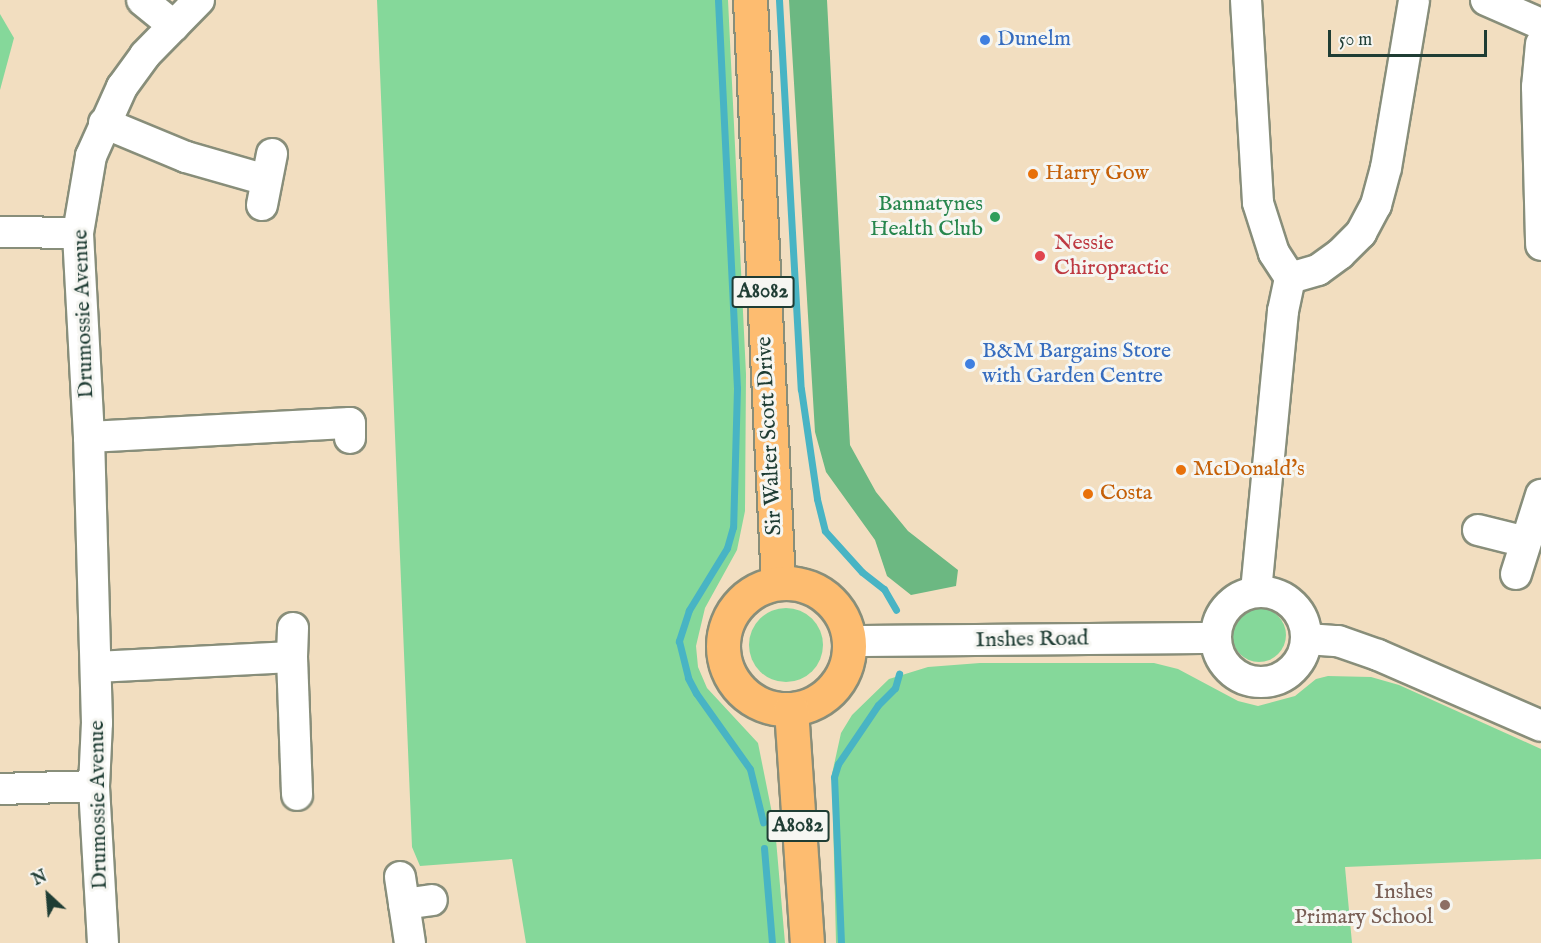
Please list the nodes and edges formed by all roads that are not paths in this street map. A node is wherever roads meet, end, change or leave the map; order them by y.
1 (142, 0) edge
2 (199, 0) edge
3 (750, 0) edge
4 (1246, 0) edge
5 (1414, 0) edge
6 (1486, 0) edge
7 (1541, 24) edge
8 (174, 26) junction
9 (1541, 44) edge
10 (104, 123) junction
11 (267, 180) dead end
12 (0, 232) edge
13 (78, 233) junction
14 (1541, 245) edge
15 (1290, 278) junction
16 (88, 437) junction
17 (350, 438) dead end
18 (1541, 495) edge
19 (1478, 530) dead end
20 (1526, 542) junction
21 (1516, 574) dead end
22 (777, 583) junction
23 (1256, 592) junction
24 (1215, 638) junction
25 (1306, 639) junction
26 (849, 640) junction
27 (96, 667) junction
28 (791, 709) junction
29 (1541, 726) edge
30 (288, 778) dead end
31 (94, 786) junction
32 (0, 789) edge
33 (412, 893) dead end
34 (103, 943) edge
35 (410, 943) edge
36 (807, 943) edge

1 - 8 street
2 - 8 street, Drumossie Avenue
3 - 22 main road, Sir Walter Scott Drive / A8082
4 - 15 street
5 - 15 street
6 - 7 street
8 - 10 street, Drumossie Avenue
9 - 14 street
10 - 11 street
10 - 13 street, Drumossie Avenue
12 - 13 street
13 - 16 street, Drumossie Avenue
15 - 23 street
16 - 17 street
16 - 27 street, Drumossie Avenue
18 - 20 street
19 - 20 street
20 - 21 street
22 - 26 main road
22 - 28 main road
23 - 24 street
23 - 25 street
24 - 25 street
24 - 26 street, Inshes Road
25 - 29 street
26 - 28 main road
27 - 30 street
27 - 31 street, Drumossie Avenue
28 - 36 main road, A8082
31 - 32 street
31 - 34 street, Drumossie Avenue
33 - 35 street

